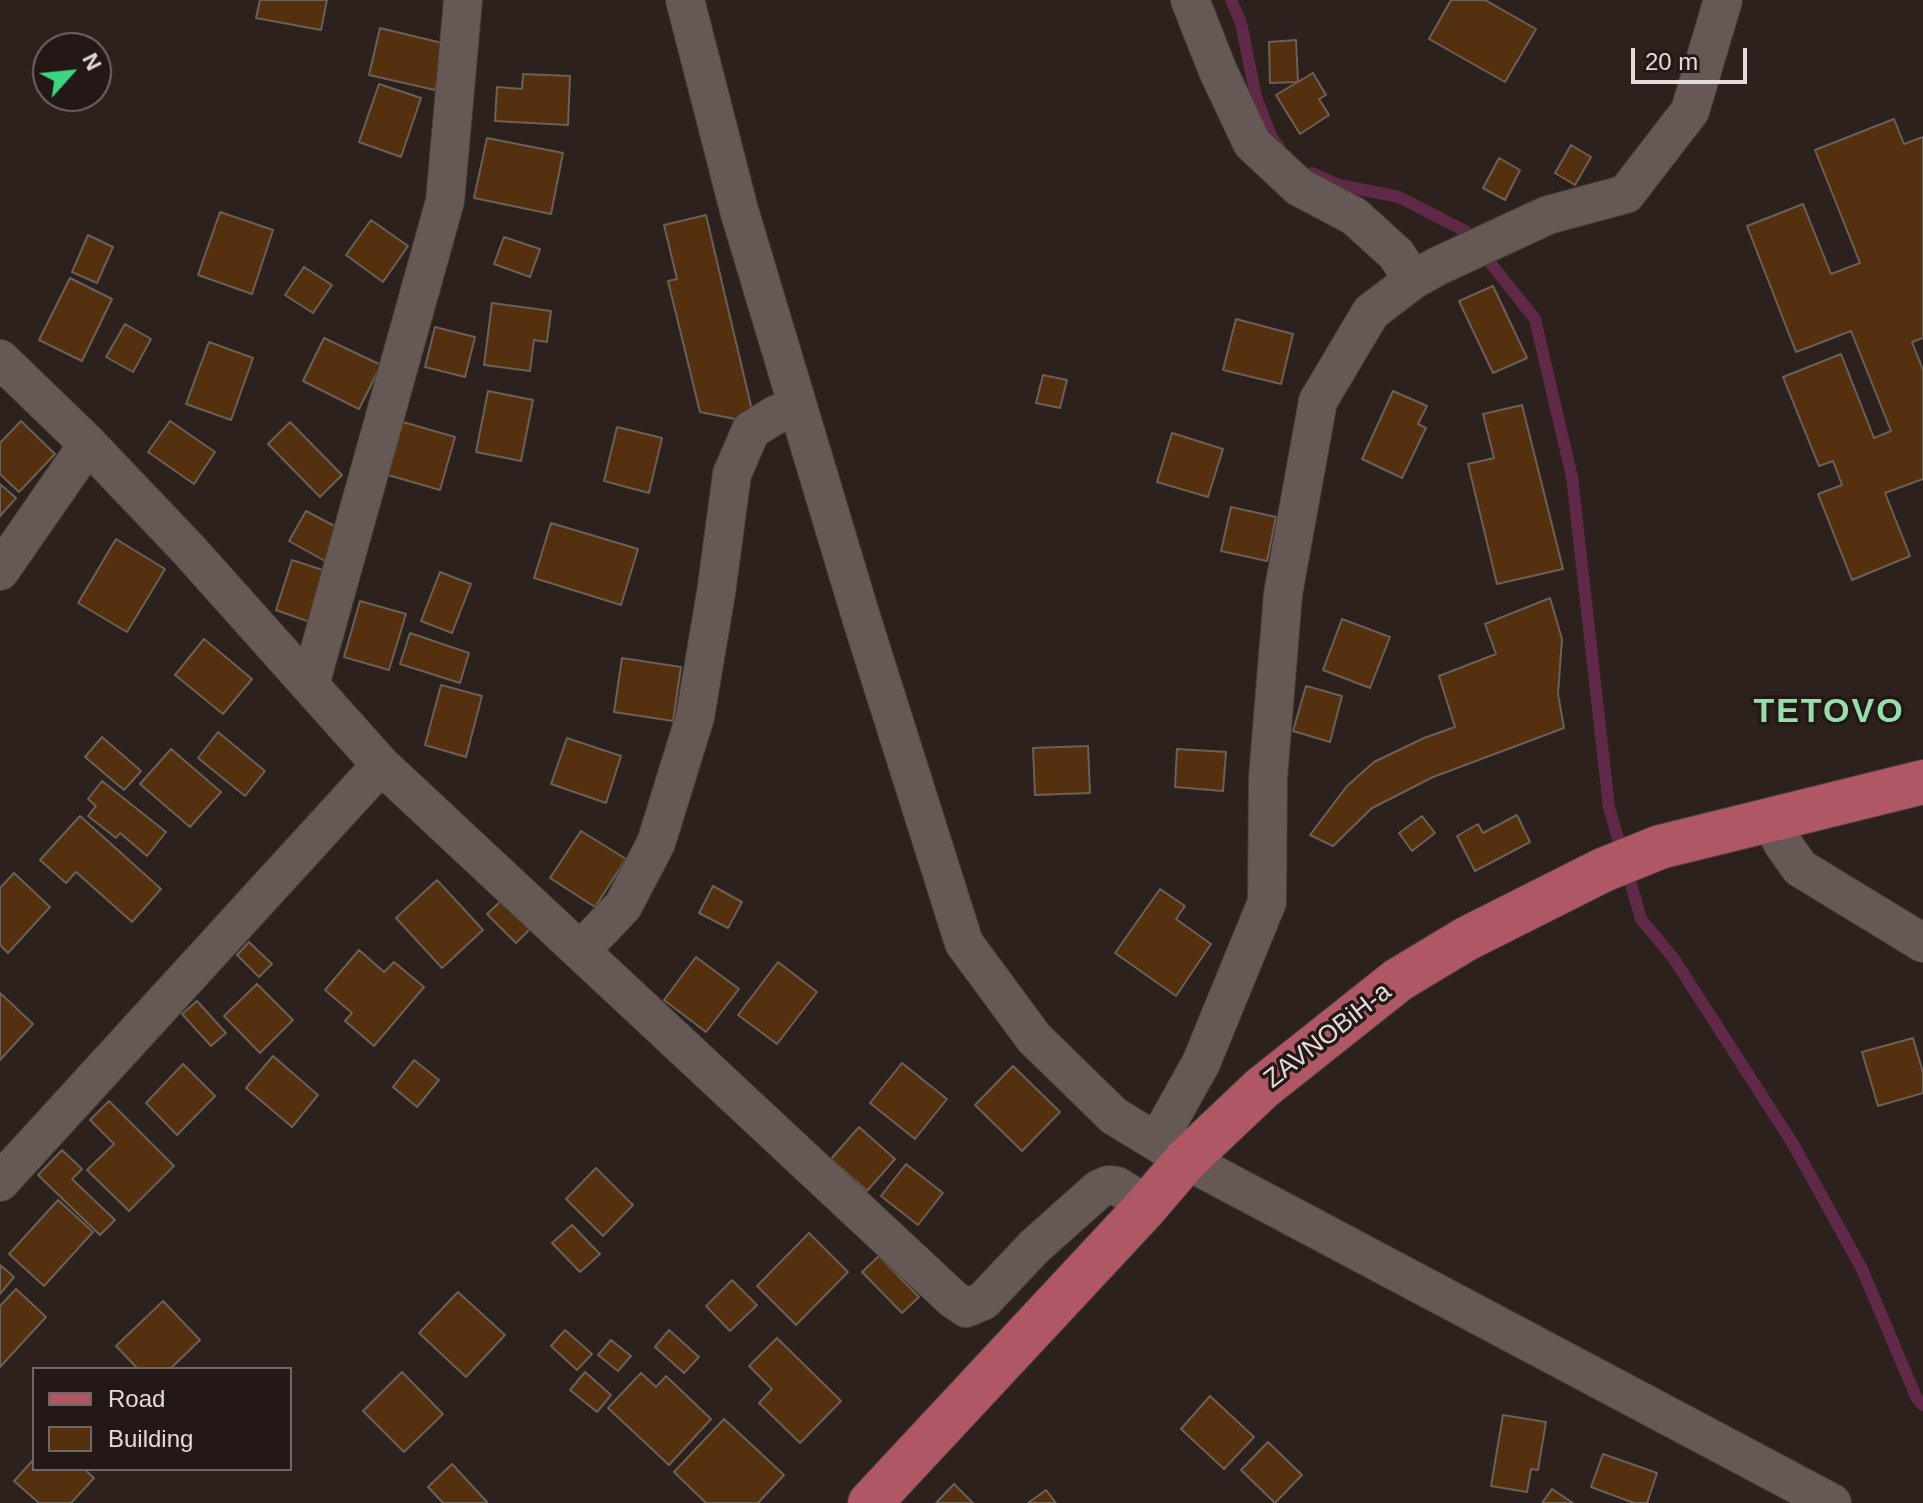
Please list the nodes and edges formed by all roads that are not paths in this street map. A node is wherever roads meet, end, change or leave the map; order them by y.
1 (463, 0) edge
2 (685, 0) edge
3 (1190, 0) edge
4 (1723, 0) edge
5 (1413, 280) junction
6 (0, 359) edge
7 (799, 410) junction
8 (88, 444) junction
9 (0, 571) edge
10 (310, 685) junction
11 (381, 765) junction
12 (1923, 782) edge
13 (1771, 821) junction
14 (1923, 943) edge
15 (580, 951) junction
16 (1172, 1151) junction
17 (0, 1182) edge
18 (1144, 1209) junction
19 (870, 1503) edge
20 (1832, 1503) edge

1 - 10 street
2 - 7 street
3 - 5 street
4 - 5 street
5 - 16 street
6 - 8 street
7 - 15 street
7 - 16 street
8 - 9 street
8 - 10 street
10 - 11 street
11 - 15 street
11 - 17 street
12 - 13 main road, ZAVNOBiH-a
13 - 14 street
13 - 16 main road, ZAVNOBiH-a
15 - 18 street
16 - 18 main road, ZAVNOBiH-a
16 - 20 street
18 - 19 main road, ZAVNOBiH-a

